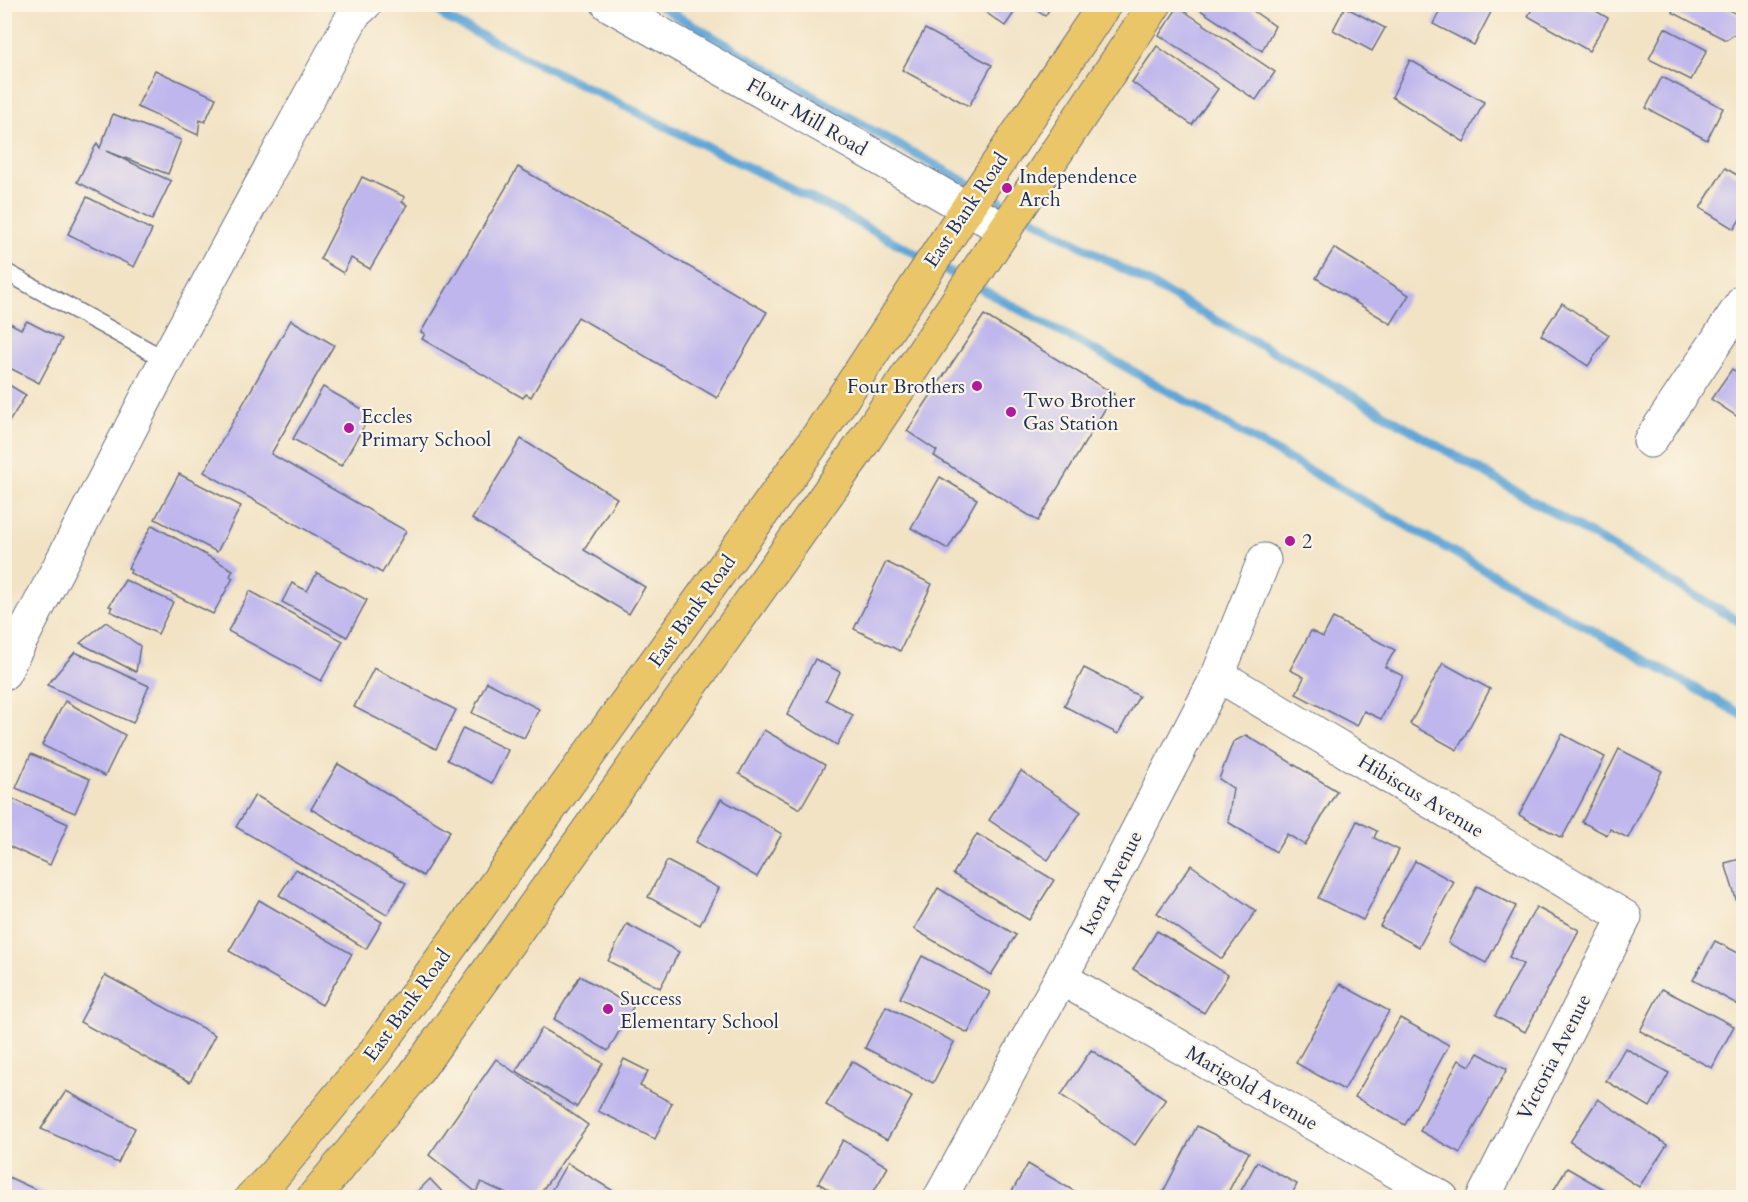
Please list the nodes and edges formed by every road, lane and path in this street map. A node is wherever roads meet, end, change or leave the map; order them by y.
1 (608, 4) edge
2 (1105, 4) edge
3 (1155, 4) edge
4 (351, 8) edge
5 (965, 211) junction
6 (1003, 232) junction
7 (4, 271) edge
8 (1743, 300) edge
9 (166, 360) junction
10 (1650, 441) dead end
11 (1264, 560) dead end
12 (4, 673) edge
13 (1218, 675) junction
14 (1625, 917) joint
15 (1061, 978) junction
16 (251, 1197) edge
17 (313, 1197) edge
18 (940, 1197) edge
19 (1442, 1197) edge
20 (1483, 1197) edge

1 - 5 street, Flour Mill Road
2 - 5 main road, East Bank Road
3 - 6 main road
4 - 9 street
5 - 6 street, Flour Mill Road
5 - 16 main road, East Bank Road
6 - 17 main road
7 - 9 lane
8 - 10 street
9 - 12 street
11 - 13 street, Ixora Avenue
13 - 14 street, Hibiscus Avenue
13 - 15 street, Ixora Avenue
14 - 20 street, Victoria Avenue
15 - 18 street, Ixora Avenue
15 - 19 street, Marigold Avenue

